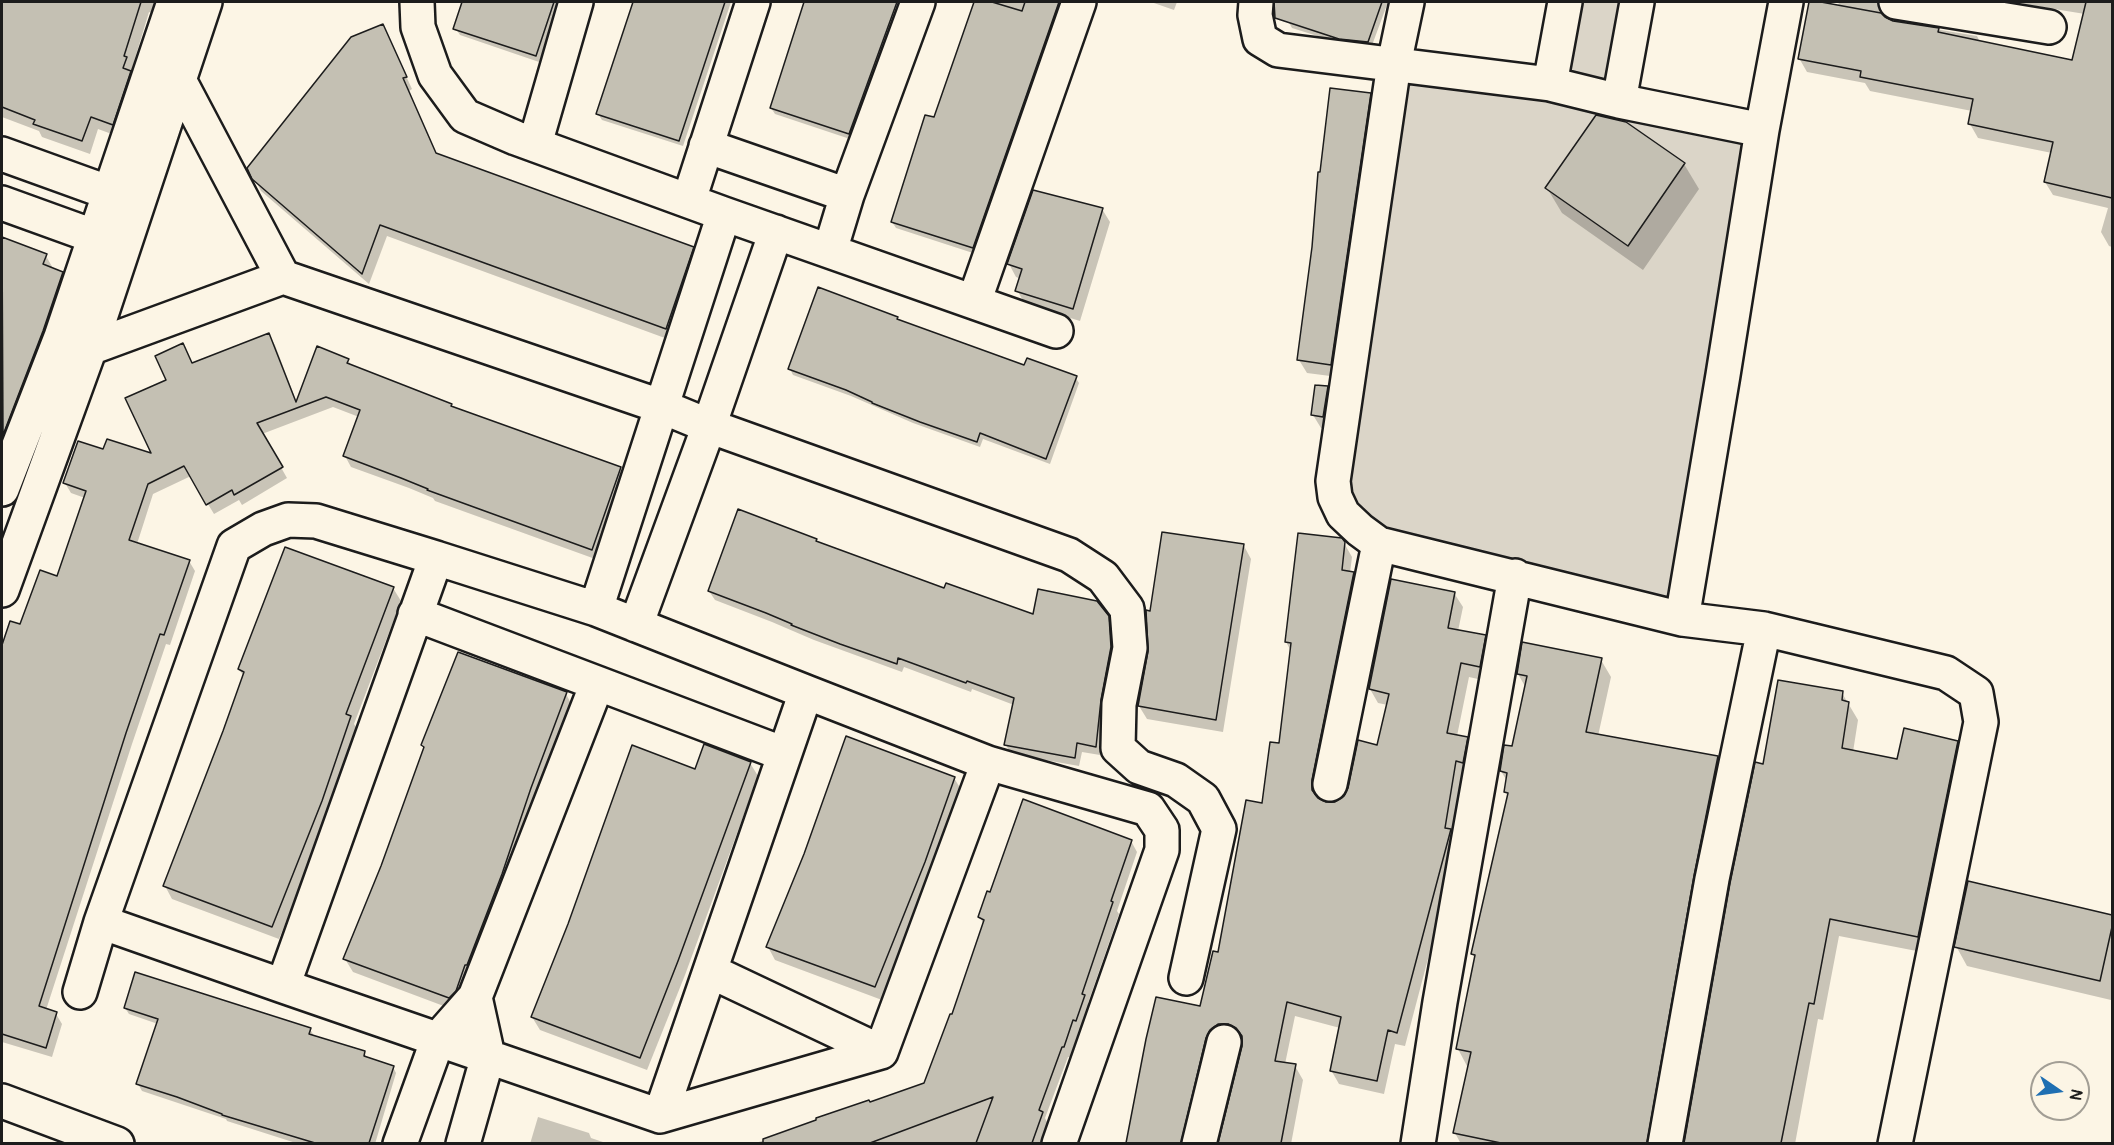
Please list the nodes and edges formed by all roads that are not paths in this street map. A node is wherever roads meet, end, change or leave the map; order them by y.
1 (174, 2) edge
2 (205, 2) edge
3 (417, 2) edge
4 (576, 2) edge
5 (753, 2) edge
6 (918, 2) edge
7 (1079, 2) edge
8 (1256, 2) edge
9 (1407, 2) edge
10 (1565, 2) edge
11 (1637, 2) edge
12 (1786, 2) edge
13 (1896, 2) edge
14 (2049, 27) dead end
15 (1394, 64) junction
16 (165, 72) junction
17 (1550, 84) junction
18 (1619, 101) junction
19 (1762, 130) junction
20 (535, 144) junction
21 (706, 146) junction
22 (2, 154) edge
23 (110, 193) junction
24 (847, 195) junction
25 (688, 200) junction
26 (2, 203) edge
27 (724, 214) junction
28 (776, 232) junction
29 (96, 237) junction
30 (830, 251) junction
31 (283, 277) junction
32 (974, 302) junction
33 (1056, 332) dead end
34 (76, 342) junction
35 (663, 407) junction
36 (709, 426) junction
37 (2, 489) edge
38 (1379, 544) junction
39 (436, 558) junction
40 (1515, 576) junction
41 (2, 590) edge
42 (596, 609) junction
43 (415, 614) junction
44 (1682, 619) junction
45 (636, 625) junction
46 (1764, 629) junction
47 (597, 684) junction
48 (806, 693) junction
49 (784, 754) junction
50 (988, 763) junction
51 (1330, 784) dead end
52 (101, 922) junction
53 (710, 971) junction
54 (1186, 978) dead end
55 (283, 986) junction
56 (80, 992) dead end
57 (475, 997) junction
58 (438, 1039) junction
59 (1224, 1042) dead end
60 (881, 1052) junction
61 (488, 1056) junction
62 (2, 1101) edge
63 (660, 1116) junction
64 (117, 1143) edge
65 (400, 1143) edge
66 (464, 1143) edge
67 (1059, 1143) edge
68 (1198, 1143) edge
69 (1418, 1143) edge
70 (1665, 1143) edge
71 (1895, 1143) edge

1 - 16 street
2 - 16 street
3 - 20 street
4 - 20 street
5 - 21 street
6 - 24 street
7 - 32 street
8 - 15 street
9 - 15 street
10 - 17 street
11 - 18 street
12 - 19 street
13 - 14 street
15 - 17 street
15 - 38 street
16 - 23 street
16 - 31 street
16 - 34 street
17 - 18 street
18 - 19 street
19 - 44 street
20 - 25 street
21 - 24 street
21 - 25 street
22 - 23 street
23 - 29 street
24 - 30 street
25 - 27 street
26 - 29 street
27 - 28 street
27 - 35 street
28 - 30 street
28 - 36 street
29 - 34 street
30 - 32 street
31 - 34 street
31 - 35 street
32 - 33 street
34 - 37 street
34 - 41 street
35 - 36 street
35 - 42 street
36 - 45 street
36 - 54 street
38 - 40 street
38 - 51 street
39 - 42 street
39 - 43 street
39 - 52 street
40 - 44 street
40 - 69 street
42 - 45 street
43 - 47 street
43 - 55 street
44 - 46 street
45 - 48 street
46 - 70 street
46 - 71 street
47 - 49 street
47 - 57 street
48 - 49 street
48 - 50 street
49 - 53 street
50 - 60 street
50 - 67 street
52 - 55 street
52 - 56 street
53 - 60 street
53 - 63 street
55 - 58 street
57 - 58 street
57 - 61 street
58 - 61 street
58 - 65 street
59 - 68 street
60 - 63 street
61 - 63 street
61 - 66 street
62 - 64 street

